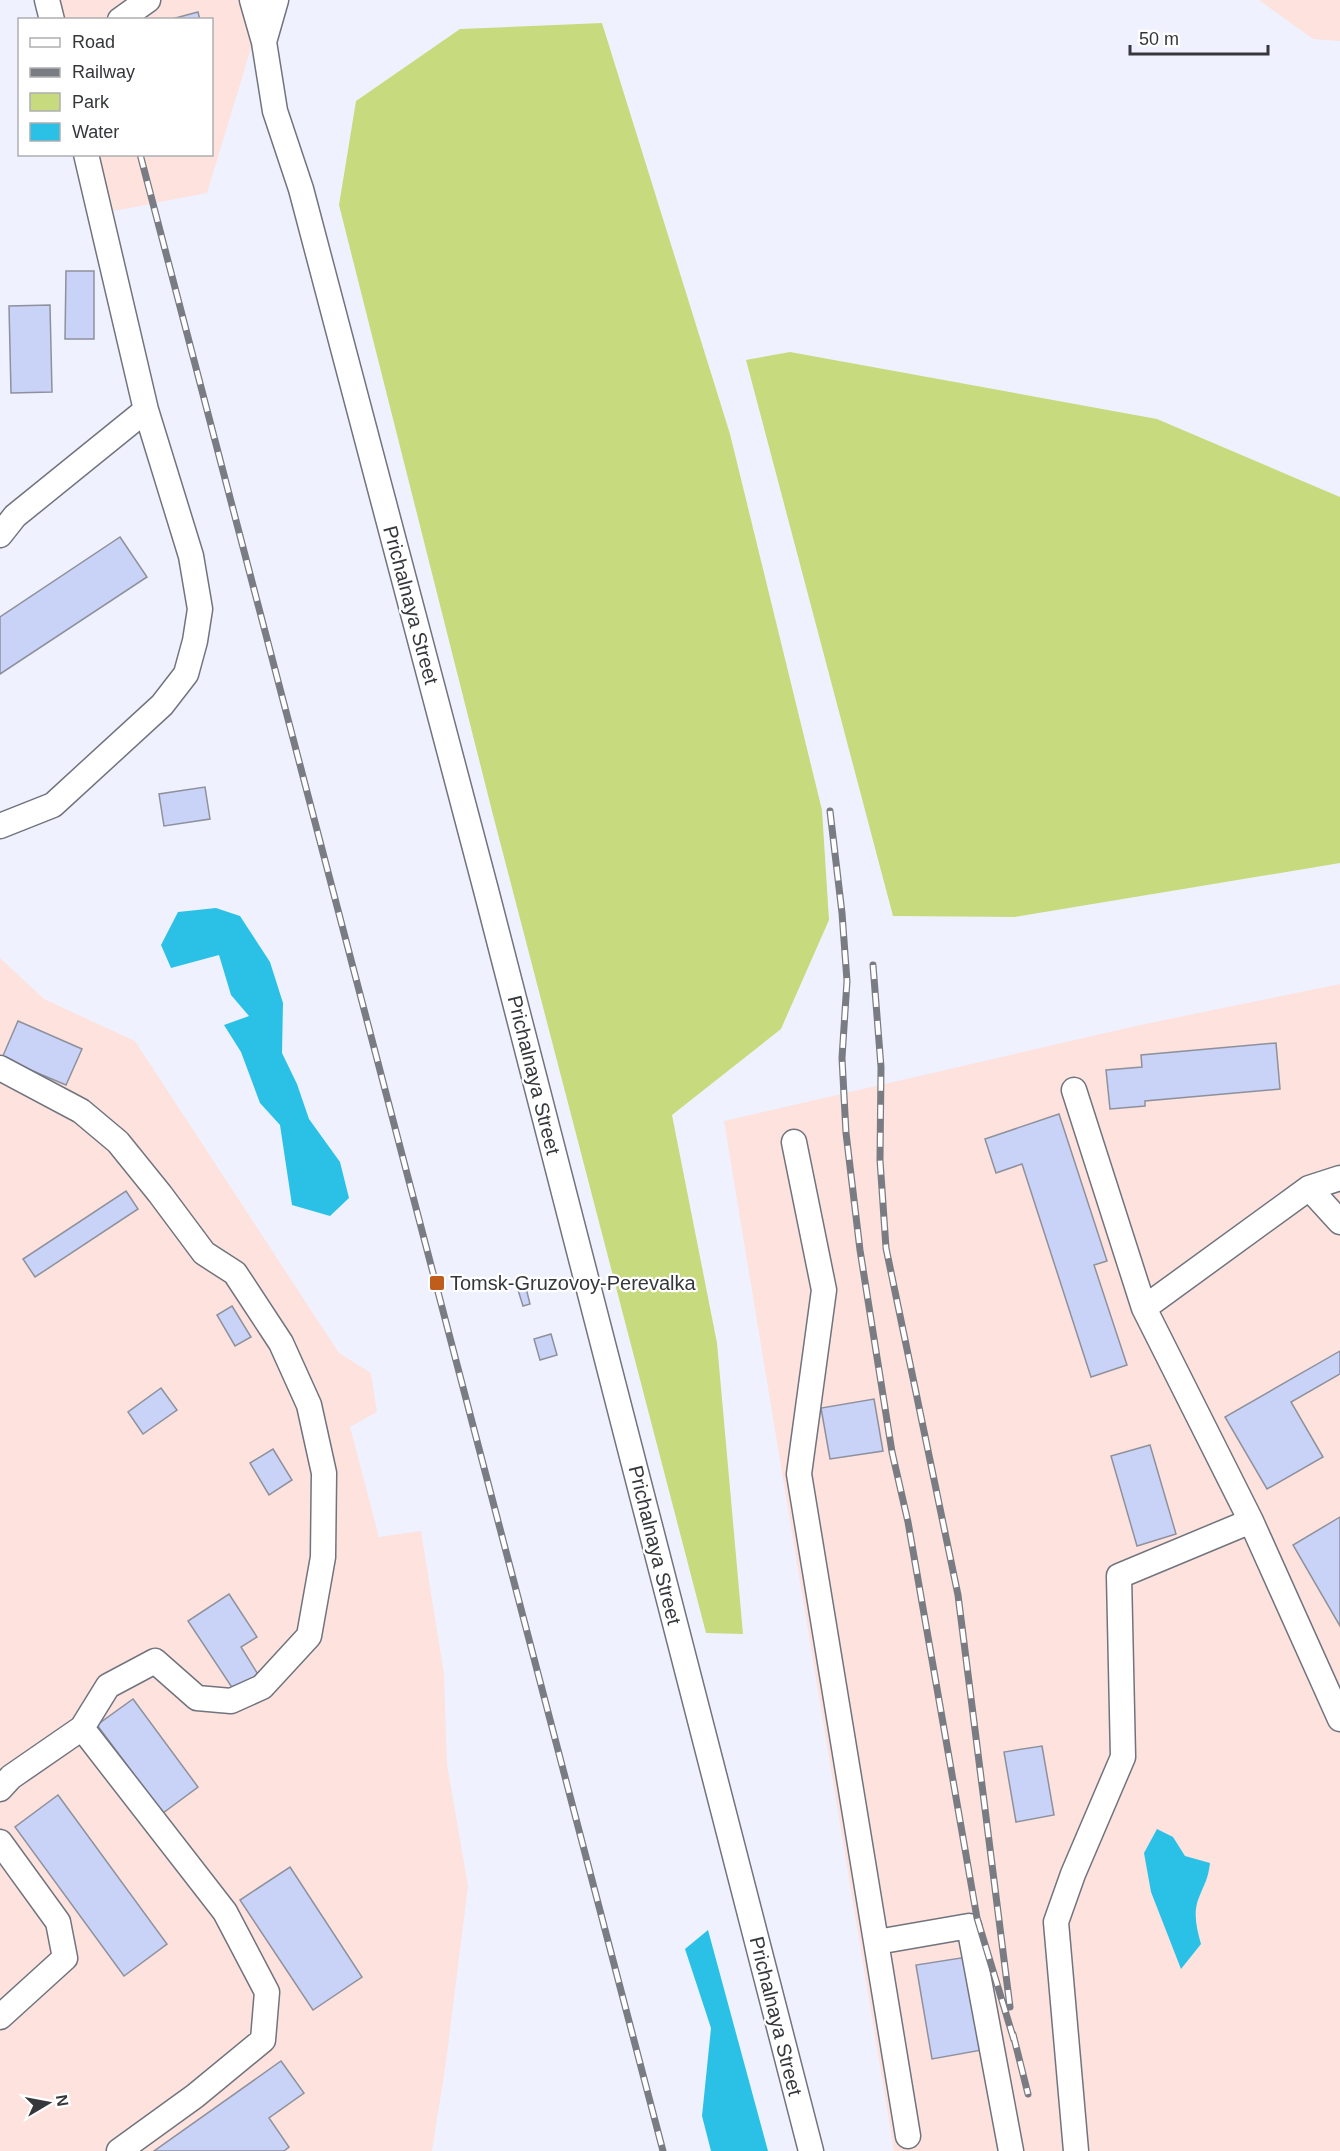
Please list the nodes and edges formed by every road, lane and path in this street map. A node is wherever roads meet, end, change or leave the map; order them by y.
1 (47, 0) edge
2 (148, 0) edge
3 (252, 0) edge
4 (276, 0) edge
5 (52, 18) edge
6 (123, 18) edge
7 (264, 42) junction
8 (86, 156) edge
9 (146, 410) junction
10 (0, 535) edge
11 (0, 826) edge
12 (0, 1068) edge
13 (1074, 1090) dead end
14 (794, 1142) dead end
15 (1340, 1178) edge
16 (1309, 1188) junction
17 (1340, 1222) edge
18 (1144, 1308) junction
19 (1251, 1521) junction
20 (1340, 1719) edge
21 (82, 1728) junction
22 (0, 1789) edge
23 (0, 1842) edge
24 (877, 1942) junction
25 (0, 2017) edge
26 (908, 2136) dead end
27 (119, 2151) edge
28 (811, 2151) edge
29 (1011, 2151) edge
30 (1076, 2151) edge

1 - 5 street
2 - 6 street
3 - 7 street
4 - 7 street, Prichalnaya Street
7 - 28 street, Prichalnaya Street
8 - 9 street
9 - 10 street
9 - 11 street
12 - 21 street
13 - 18 street
14 - 24 street
15 - 16 street
16 - 17 street
16 - 18 street
18 - 19 street
19 - 20 street
19 - 30 street
21 - 22 street
21 - 27 street
23 - 25 street
24 - 26 street
24 - 29 street

